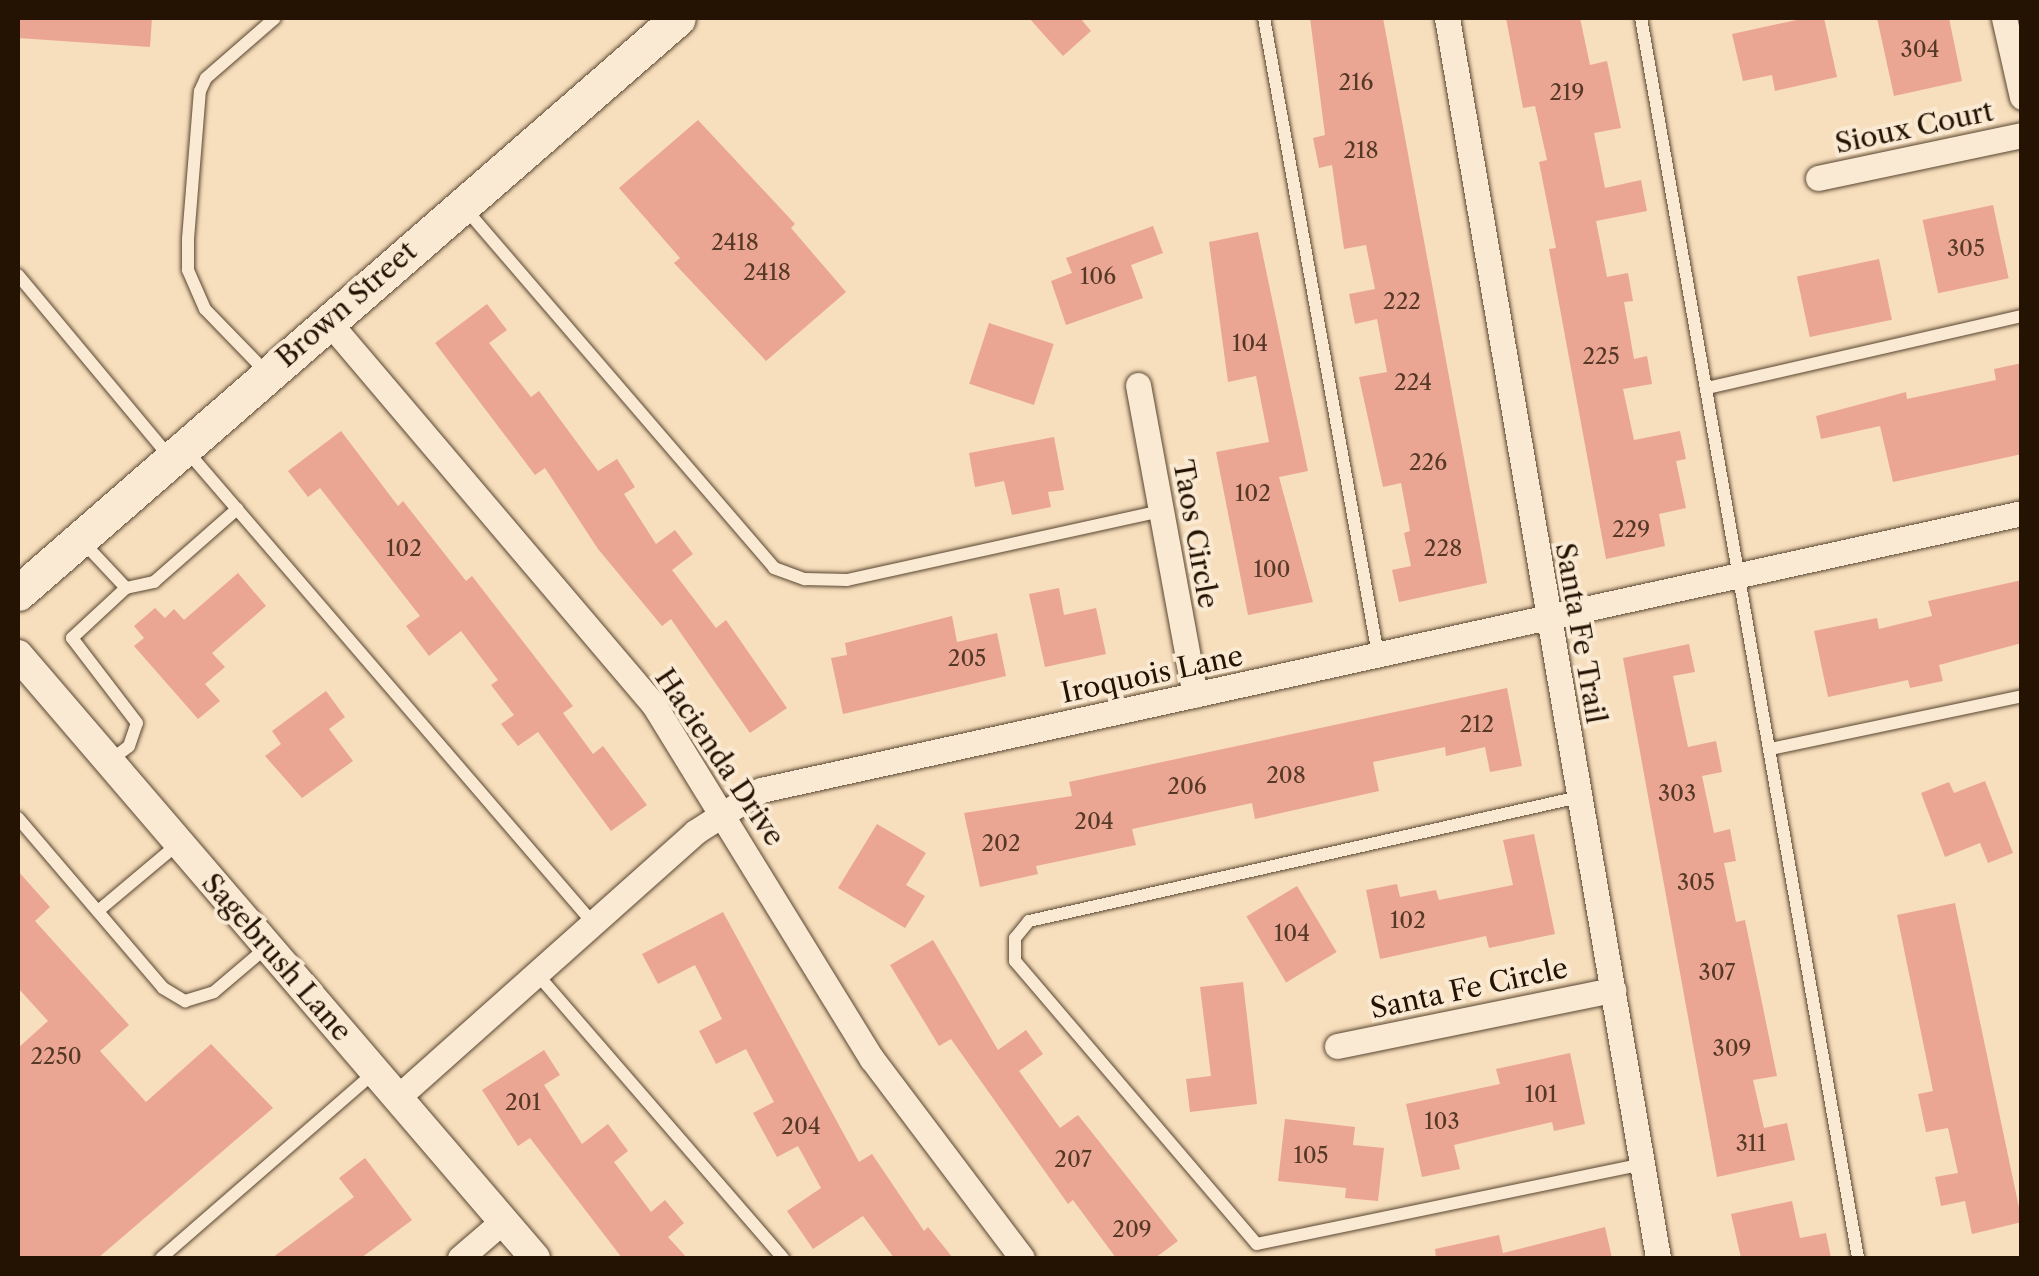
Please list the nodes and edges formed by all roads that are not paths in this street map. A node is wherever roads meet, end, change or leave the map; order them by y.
1 (274, 18) edge
2 (678, 18) edge
3 (1264, 18) edge
4 (1447, 18) edge
5 (1644, 18) edge
6 (2004, 18) edge
7 (2022, 97) edge
8 (2022, 135) edge
9 (1818, 178) dead end
10 (462, 204) junction
11 (18, 275) edge
12 (2022, 316) edge
13 (327, 320) junction
14 (267, 373) junction
15 (1138, 384) dead end
16 (1707, 388) junction
17 (177, 452) junction
18 (237, 509) junction
19 (1161, 511) junction
20 (2022, 513) edge
21 (79, 538) junction
22 (1742, 578) junction
23 (126, 588) junction
24 (18, 594) edge
25 (1550, 621) junction
26 (18, 656) edge
27 (1379, 658) junction
28 (1195, 695) junction
29 (2022, 696) edge
30 (1771, 749) junction
31 (108, 762) junction
32 (1578, 797) junction
33 (722, 813) junction
34 (18, 818) edge
35 (179, 843) junction
36 (98, 911) junction
37 (593, 924) junction
38 (268, 946) junction
39 (537, 974) junction
40 (1613, 990) junction
41 (1337, 1046) dead end
42 (376, 1072) junction
43 (398, 1097) junction
44 (1642, 1164) junction
45 (504, 1220) junction
46 (161, 1258) edge
47 (460, 1258) edge
48 (535, 1258) edge
49 (784, 1258) edge
50 (1022, 1258) edge
51 (1658, 1258) edge
52 (1858, 1258) edge

1 - 14 lane
2 - 10 main road, Brown Street
3 - 27 lane
4 - 25 street, Santa Fe Trail
5 - 16 lane
6 - 7 street
8 - 9 street, Sioux Court
10 - 13 main road, Brown Street
10 - 19 lane
11 - 17 lane
12 - 16 lane
13 - 14 main road, Brown Street
13 - 33 street, Hacienda Drive
14 - 17 main road, Brown Street
15 - 19 street, Taos Circle
16 - 22 lane
17 - 18 lane
17 - 21 main road, Brown Street
18 - 23 lane
18 - 37 lane
19 - 28 street, Taos Circle
20 - 22 street, Iroquois Lane
21 - 23 lane
21 - 24 main road, Brown Street
22 - 25 street, Iroquois Lane
22 - 30 lane
23 - 31 lane
25 - 27 street, Iroquois Lane
25 - 32 street, Santa Fe Trail
26 - 31 street, Sagebrush Lane
27 - 28 street, Iroquois Lane
28 - 33 street, Iroquois Lane
29 - 30 lane
30 - 52 lane
31 - 35 street, Sagebrush Lane
32 - 40 street, Santa Fe Trail
32 - 44 lane
33 - 37 street, Iroquois Lane
33 - 50 street, Hacienda Drive
34 - 36 lane
35 - 36 lane
35 - 38 street, Sagebrush Lane
36 - 38 lane
37 - 39 street, Iroquois Lane
38 - 42 street, Sagebrush Lane
39 - 43 street, Iroquois Lane
39 - 49 lane
40 - 41 street, Santa Fe Circle
40 - 44 street, Santa Fe Trail
42 - 43 street, Sagebrush Lane
42 - 46 lane
43 - 45 street, Sagebrush Lane
44 - 51 street, Santa Fe Trail
45 - 47 street
45 - 48 street, Sagebrush Lane

